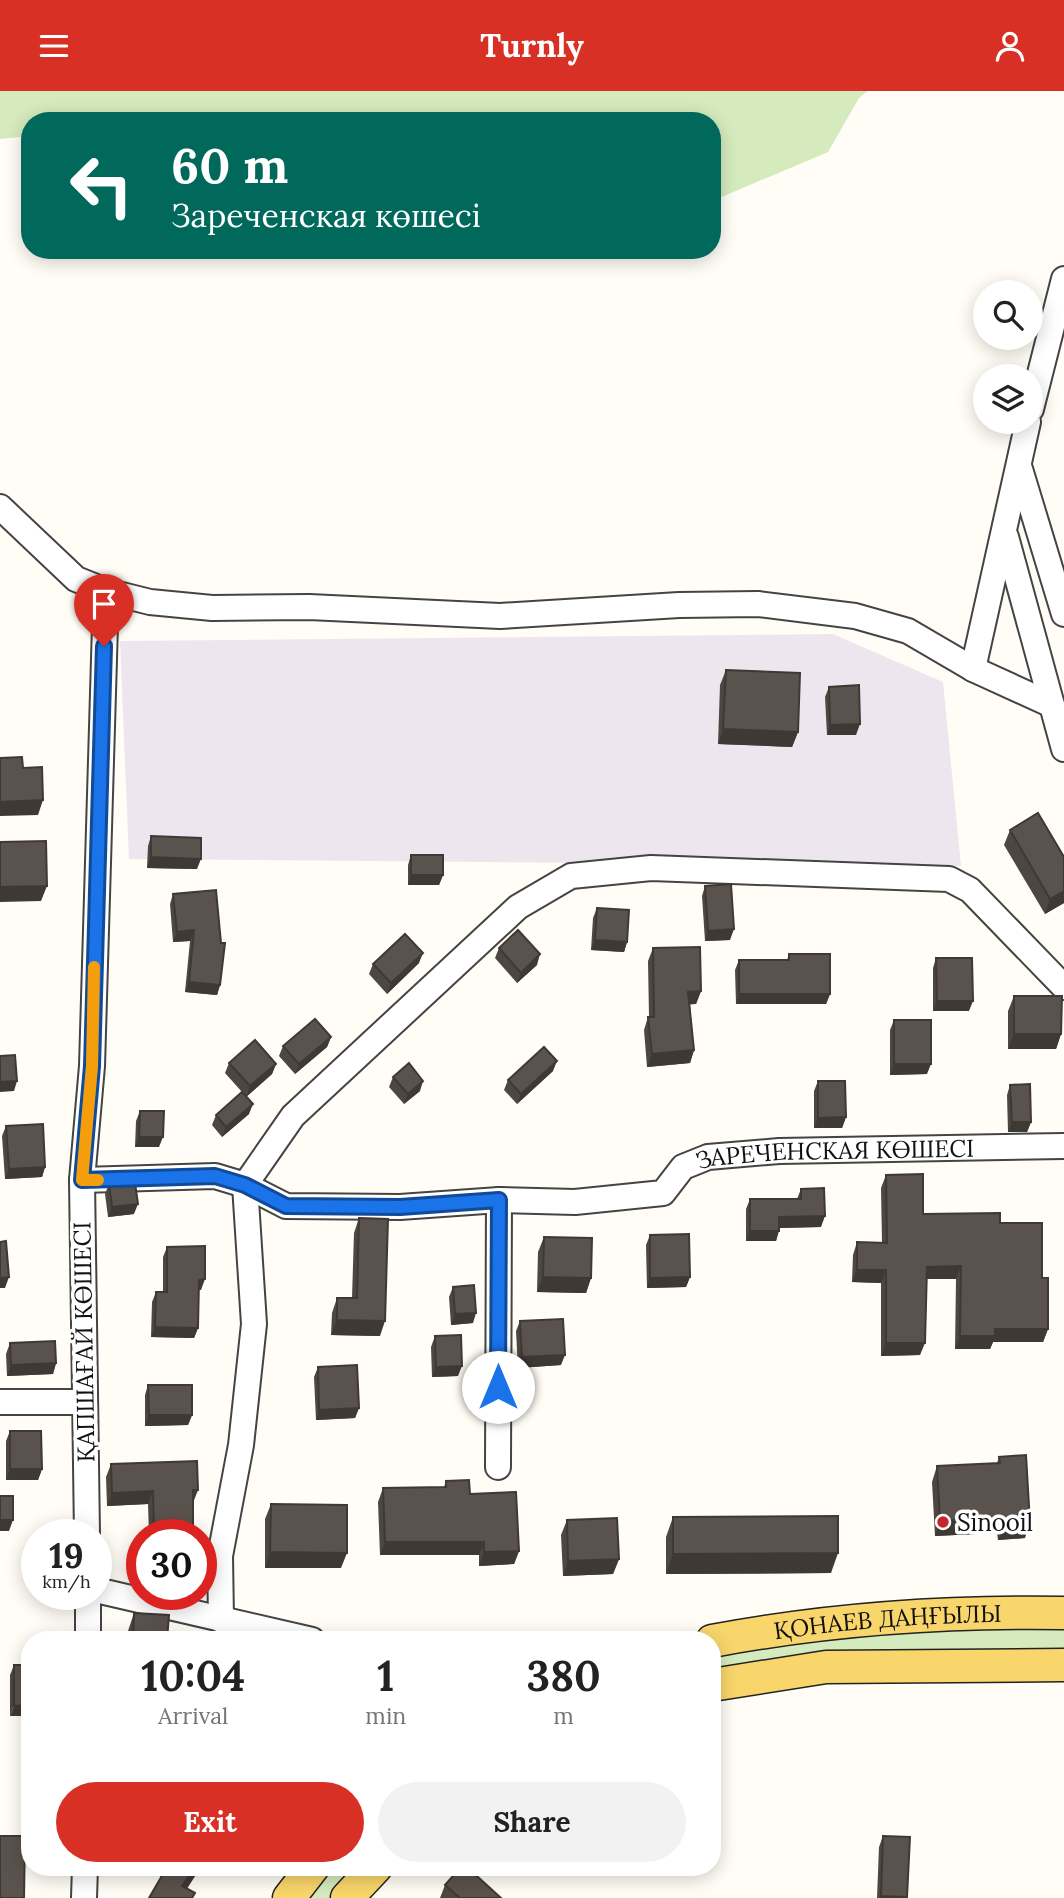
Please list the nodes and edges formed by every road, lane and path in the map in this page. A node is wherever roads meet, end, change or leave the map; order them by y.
1 (1064, 279) edge
2 (1042, 364) edge
3 (1026, 434) edge
4 (1019, 468) junction
5 (0, 507) edge
6 (1004, 533) junction
7 (106, 591) junction
8 (1064, 614) edge
9 (973, 669) junction
10 (1052, 705) junction
11 (1064, 749) edge
12 (1064, 987) edge
13 (1064, 1146) edge
14 (82, 1180) junction
15 (245, 1185) junction
16 (499, 1200) junction
17 (0, 1402) edge
18 (85, 1402) junction
19 (498, 1467) dead end
20 (87, 1519) edge
21 (112, 1594) edge
22 (88, 1610) edge
23 (1064, 1613) edge
24 (221, 1621) junction
25 (88, 1631) edge
26 (269, 1631) edge
27 (721, 1640) edge
28 (1064, 1665) edge
29 (721, 1684) edge
30 (85, 1876) edge
31 (306, 1876) edge
32 (368, 1876) edge
33 (84, 1898) edge
34 (289, 1898) edge
35 (347, 1898) edge

1 - 2 street
3 - 4 street
4 - 6 street
4 - 8 street
5 - 7 street
6 - 9 street
6 - 10 street
7 - 9 street
7 - 14 street, ҚАПШАҒАЙ КӨШЕСІ
9 - 10 street
10 - 11 street
12 - 15 street
13 - 16 street, ЗАРЕЧЕНСКАЯ КӨШЕСІ
14 - 15 street, ЗАРЕЧЕНСКАЯ КӨШЕСІ
14 - 18 street, ҚАПШАҒАЙ КӨШЕСІ
15 - 16 street, ЗАРЕЧЕНСКАЯ КӨШЕСІ
15 - 24 street
16 - 19 street
17 - 18 street
18 - 20 street, ҚАПШАҒАЙ КӨШЕСІ
21 - 24 street
22 - 25 street
23 - 27 main road, ҚОНАЕВ ДАҢҒЫЛЫ
24 - 26 street
28 - 29 main road, ҚОНАЕВ ДАҢҒЫЛЫ
30 - 33 street
31 - 34 main road
32 - 35 main road

